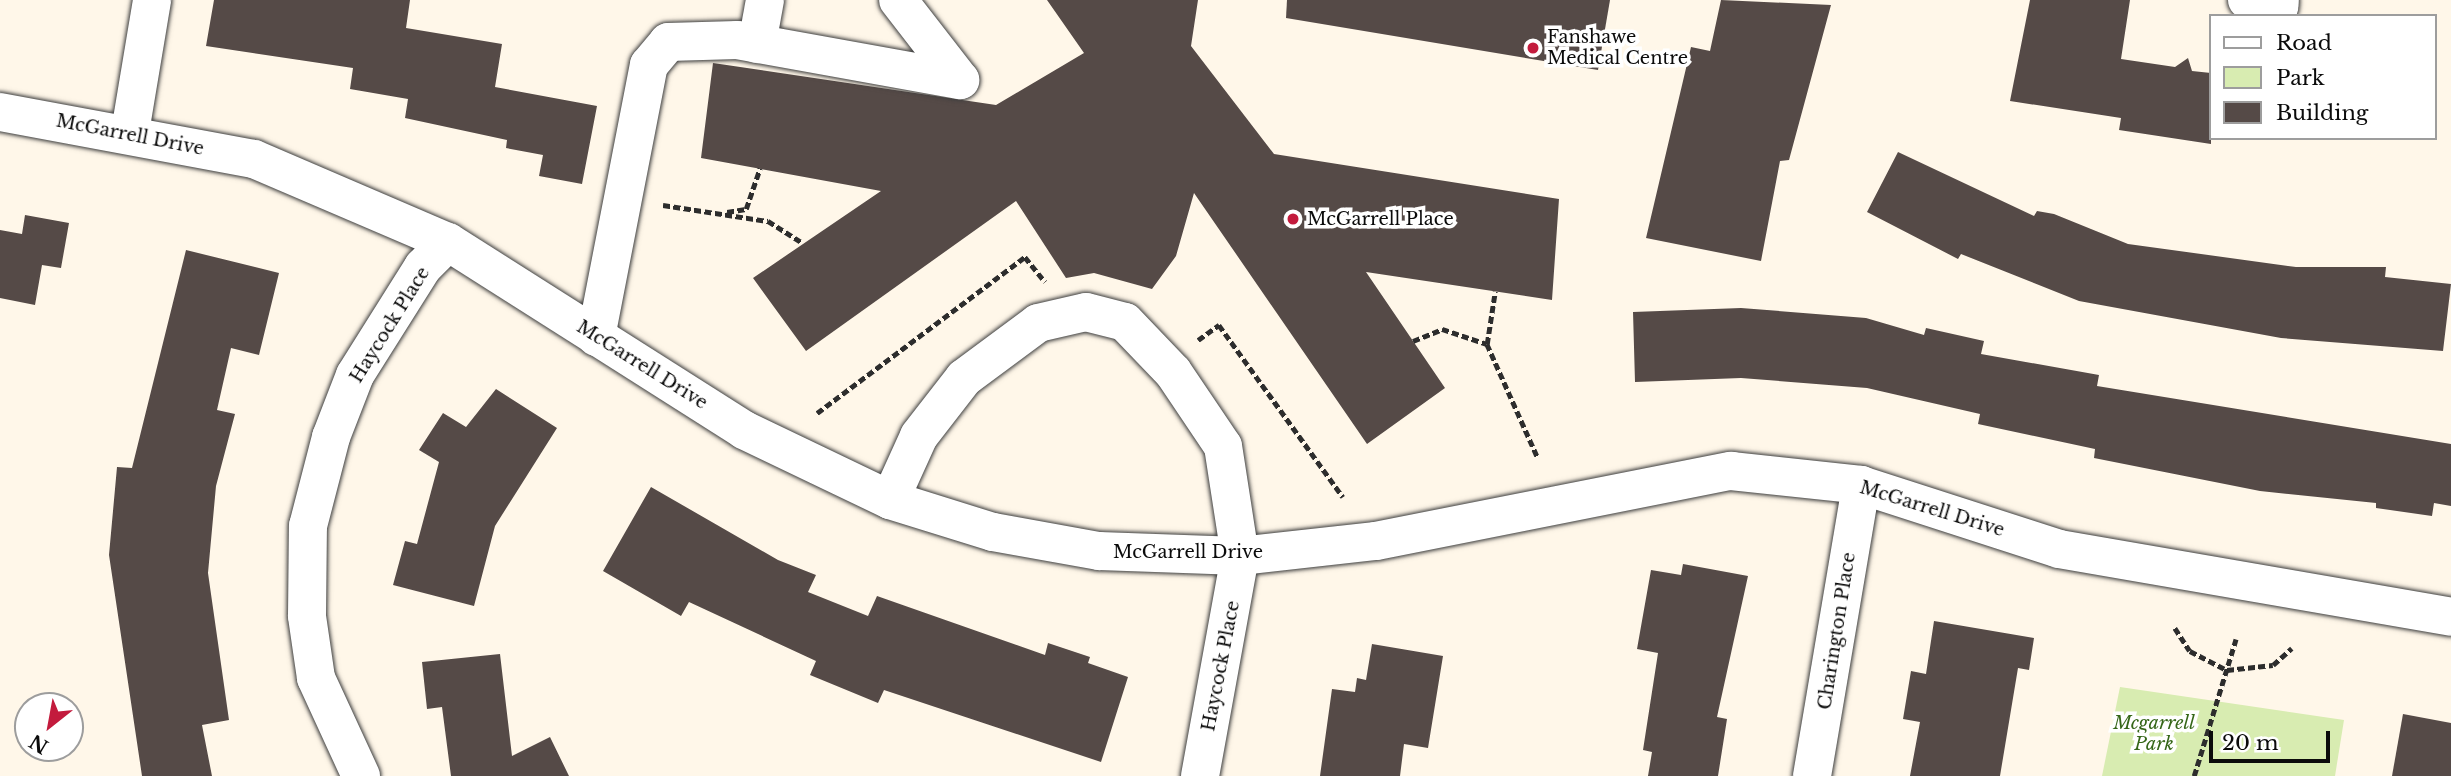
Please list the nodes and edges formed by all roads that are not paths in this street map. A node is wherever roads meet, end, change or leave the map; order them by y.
1 (152, 0) edge
2 (765, 0) edge
3 (898, 0) edge
4 (2247, 0) edge
5 (2280, 0) edge
6 (757, 44) junction
7 (0, 112) edge
8 (130, 132) junction
9 (448, 243) junction
10 (596, 337) junction
11 (1861, 485) junction
12 (890, 500) junction
13 (1240, 556) junction
14 (2451, 617) edge
15 (361, 776) edge
16 (1200, 776) edge
17 (1812, 776) edge

1 - 8 street
2 - 6 street
3 - 6 street
4 - 5 street
6 - 10 street
7 - 8 street, McGarrell Drive
8 - 9 street, McGarrell Drive
9 - 10 street, McGarrell Drive
9 - 15 street, Haycock Place
10 - 12 street, McGarrell Drive
11 - 13 street, McGarrell Drive
11 - 14 street, McGarrell Drive
11 - 17 street, Charington Place
12 - 13 street, McGarrell Drive
12 - 13 street, Haycock Place
13 - 16 street, Haycock Place

